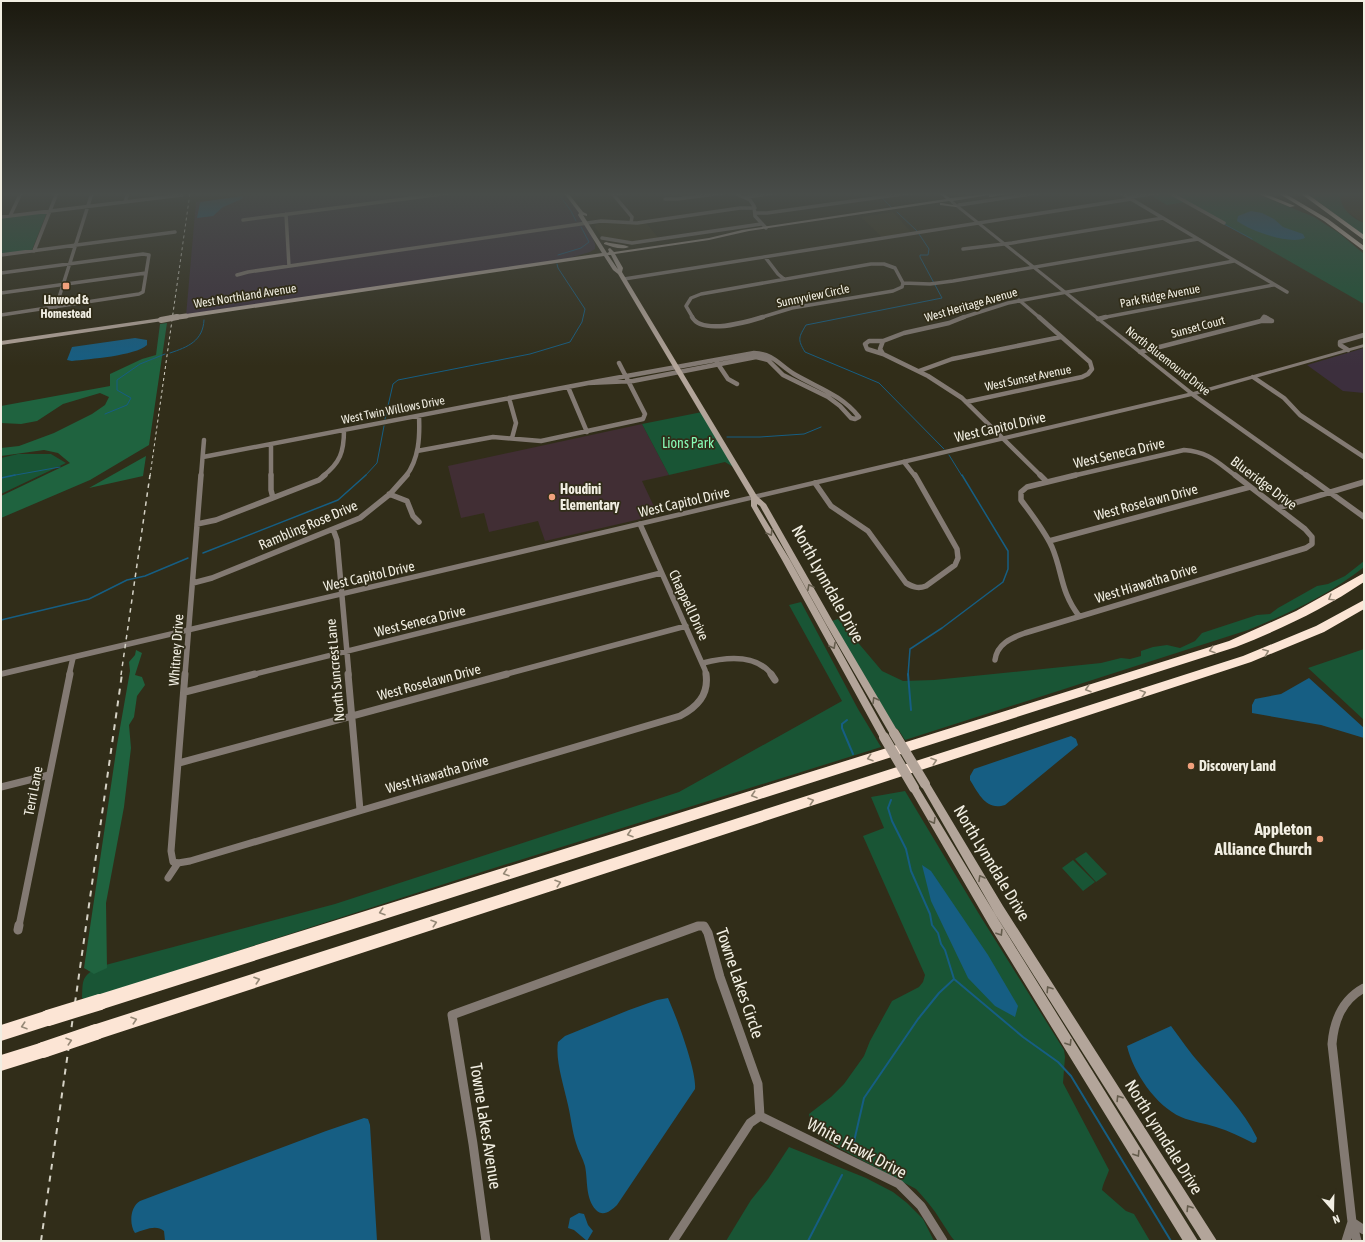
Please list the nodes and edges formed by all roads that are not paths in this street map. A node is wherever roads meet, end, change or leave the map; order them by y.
1 (34, 251) edge
2 (73, 251) edge
3 (287, 251) edge
4 (393, 251) edge
5 (588, 251) edge
6 (599, 251) edge
7 (611, 251) joint
8 (625, 251) edge
9 (809, 251) edge
10 (1014, 251) edge
11 (1131, 251) edge
12 (1218, 251) edge
13 (605, 252) junction
14 (1, 255) edge
15 (766, 258) junction
16 (567, 260) junction
17 (611, 261) junction
18 (1234, 261) junction
19 (618, 263) junction
20 (69, 264) junction
21 (288, 266) junction
22 (1035, 268) junction
23 (492, 270) junction
24 (1, 273) edge
25 (146, 273) junction
26 (620, 273) junction
27 (237, 275) dead end
28 (783, 278) junction
29 (624, 279) junction
30 (903, 284) junction
31 (62, 285) junction
32 (1273, 285) junction
33 (1065, 292) junction
34 (1287, 292) dead end
35 (1, 293) edge
36 (1019, 300) junction
37 (56, 307) junction
38 (1, 315) edge
39 (1098, 319) junction
40 (1261, 321) dead end
41 (1364, 335) edge
42 (1061, 337) junction
43 (883, 341) junction
44 (1, 344) edge
45 (1364, 345) edge
46 (1348, 350) junction
47 (1140, 352) junction
48 (883, 354) junction
49 (755, 355) junction
50 (619, 362) dead end
51 (716, 362) junction
52 (678, 370) junction
53 (919, 371) junction
54 (799, 377) junction
55 (1253, 377) junction
56 (628, 379) junction
57 (793, 380) junction
58 (737, 384) dead end
59 (568, 387) junction
60 (834, 394) junction
61 (1192, 394) junction
62 (828, 397) junction
63 (509, 398) junction
64 (966, 402) junction
65 (419, 416) junction
66 (344, 430) junction
67 (587, 432) junction
68 (512, 438) junction
69 (1004, 439) junction
70 (204, 440) dead end
71 (271, 444) junction
72 (417, 451) junction
73 (1196, 451) joint
74 (1363, 456) edge
75 (203, 457) junction
76 (904, 462) junction
77 (1047, 482) junction
78 (1364, 482) edge
79 (815, 483) junction
80 (1250, 487) junction
81 (1330, 492) junction
82 (389, 494) junction
83 (273, 498) junction
84 (754, 498) junction
85 (1278, 508) junction
86 (1364, 517) edge
87 (419, 522) dead end
88 (198, 524) junction
89 (640, 524) junction
90 (333, 529) junction
91 (1313, 540) joint
92 (1049, 541) junction
93 (661, 573) junction
94 (1364, 577) edge
95 (193, 583) junction
96 (341, 595) junction
97 (1364, 604) edge
98 (1079, 616) junction
99 (686, 626) junction
100 (189, 631) junction
101 (346, 652) junction
102 (73, 658) junction
103 (995, 660) dead end
104 (703, 663) junction
105 (1, 674) edge
106 (775, 680) dead end
107 (185, 692) junction
108 (703, 697) joint
109 (351, 716) junction
110 (179, 763) junction
111 (49, 775) junction
112 (1, 787) edge
113 (360, 810) junction
114 (175, 862) junction
115 (168, 878) dead end
116 (18, 930) dead end
117 (1364, 988) edge
118 (452, 1015) joint
119 (1, 1033) edge
120 (1, 1063) edge
121 (760, 1116) junction
122 (1352, 1222) junction
123 (1364, 1230) edge
124 (486, 1241) edge
125 (674, 1241) edge
126 (943, 1241) edge
127 (1191, 1241) edge
128 (1210, 1241) edge
129 (1346, 1241) edge
130 (1357, 1241) edge

1 - 14 street
2 - 20 street
3 - 21 street
4 - 21 street
5 - 23 main road, West Northland Avenue
6 - 13 main road, West Northland Avenue
7 - 13 main road, West Northland Avenue
7 - 19 main road, North Lynndale Drive
8 - 19 main road
9 - 15 street
10 - 22 street, North Bluemound Drive
11 - 22 street
12 - 18 street
13 - 16 main road, West Northland Avenue
13 - 17 main road, North Lynndale Drive
15 - 28 street
15 - 29 street
16 - 17 main road
16 - 23 main road, West Northland Avenue
17 - 26 main road, North Lynndale Drive
18 - 32 street
18 - 33 street, West Heritage Avenue
19 - 26 main road, North Lynndale Drive
20 - 24 street
20 - 25 street
20 - 31 street
21 - 27 street
22 - 30 street
22 - 33 street, North Bluemound Drive
23 - 44 main road, West Northland Avenue, bridge
25 - 31 street
25 - 37 street
26 - 29 main road, North Lynndale Drive
28 - 30 street, Sunnyview Circle
28 - 30 street, Sunnyview Circle
29 - 52 main road, North Lynndale Drive
31 - 35 street
31 - 37 street
32 - 34 street
32 - 39 street, Park Ridge Avenue
33 - 36 street, West Heritage Avenue
33 - 39 street, North Bluemound Drive
36 - 42 street
36 - 43 street, West Heritage Avenue
37 - 38 street
39 - 47 street, North Bluemound Drive
40 - 47 street, Sunset Court
41 - 46 street
42 - 53 street
42 - 64 street, West Sunset Avenue
43 - 48 street
43 - 48 street, West Heritage Avenue
45 - 46 street, West Capitol Drive
46 - 55 street, West Capitol Drive
47 - 61 street, North Bluemound Drive
48 - 53 street
49 - 51 street, West Twin Willows Drive
49 - 54 street
49 - 57 street
50 - 56 street
51 - 52 street, West Twin Willows Drive
51 - 58 street
52 - 56 street, West Twin Willows Drive
52 - 84 main road, North Lynndale Drive
53 - 64 street
54 - 57 street
54 - 60 street
55 - 61 street, West Capitol Drive
55 - 74 street
56 - 59 street, West Twin Willows Drive
56 - 67 street
57 - 62 street
59 - 63 street, West Twin Willows Drive
59 - 67 street
60 - 62 street
60 - 62 street
61 - 69 street, West Capitol Drive
61 - 81 street, North Bluemound Drive
63 - 65 street, West Twin Willows Drive
63 - 68 street
64 - 69 street
65 - 66 street, West Twin Willows Drive
65 - 72 street, Rambling Rose Drive
66 - 71 street, West Twin Willows Drive
66 - 83 street
67 - 68 street
68 - 72 street
69 - 76 street, West Capitol Drive
69 - 77 street
70 - 75 street, Whitney Drive
71 - 75 street, West Twin Willows Drive
71 - 83 street
72 - 82 street, Rambling Rose Drive
73 - 77 street, West Seneca Drive
73 - 80 street, Blueridge Drive
75 - 88 street, Whitney Drive
76 - 79 street, West Capitol Drive
76 - 79 street
77 - 92 street, West Seneca Drive
78 - 81 street
79 - 84 street, West Capitol Drive
80 - 85 street, Blueridge Drive
80 - 92 street, West Roselawn Drive
81 - 85 street
81 - 86 street, North Bluemound Drive
82 - 87 street
82 - 90 street, Rambling Rose Drive
83 - 88 street
84 - 89 street, West Capitol Drive
84 -> 127 main road, North Lynndale Drive, bridge
128 -> 84 main road, North Lynndale Drive, bridge
85 - 91 street, Blueridge Drive
88 - 95 street, Whitney Drive
89 - 93 street, Chappell Drive
89 - 96 street, West Capitol Drive
90 - 95 street, Rambling Rose Drive
90 - 96 street, North Suncrest Lane
91 - 98 street, West Hiawatha Drive
92 - 98 street
93 - 99 street, Chappell Drive
93 - 101 street, West Seneca Drive
94 -> 119 highway, bridge
95 - 100 street, Whitney Drive
96 - 100 street, West Capitol Drive
96 - 101 street, North Suncrest Lane
120 -> 97 highway, bridge
98 - 103 street, West Hiawatha Drive
99 - 104 street, Chappell Drive
99 - 109 street, West Roselawn Drive
100 - 102 street, West Capitol Drive
100 - 107 street, Whitney Drive
101 - 107 street, West Seneca Drive
101 - 109 street, North Suncrest Lane
102 - 105 street, West Capitol Drive
102 - 111 street, Terri Lane
104 - 106 street
104 - 108 street, Chappell Drive
107 - 110 street, Whitney Drive
108 - 113 street, West Hiawatha Drive
109 - 110 street, West Roselawn Drive
109 - 113 street, North Suncrest Lane
110 - 114 street, Whitney Drive
111 - 112 street
111 - 116 street, Terri Lane
113 - 114 street, West Hiawatha Drive
114 - 115 street
117 - 122 street
118 - 121 street, Towne Lakes Circle
118 - 124 street, Towne Lakes Avenue
121 - 125 street
121 - 126 street, White Hawk Drive
122 - 123 street
122 - 129 street
122 - 130 street

